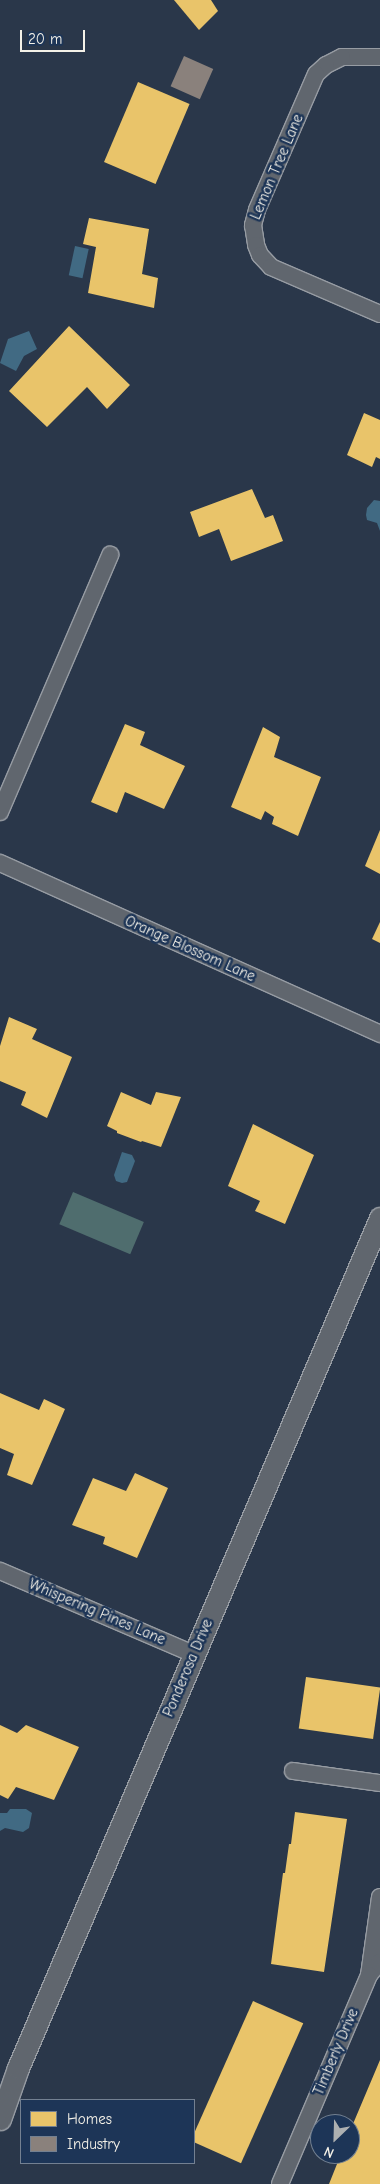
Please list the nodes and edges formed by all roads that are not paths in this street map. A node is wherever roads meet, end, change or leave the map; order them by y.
1 (380, 57) edge
2 (380, 314) edge
3 (110, 555) dead end
4 (0, 812) edge
5 (0, 863) edge
6 (380, 1034) edge
7 (380, 1218) edge
8 (0, 1571) edge
9 (194, 1654) junction
10 (293, 1771) dead end
11 (380, 1783) edge
12 (380, 1897) edge
13 (380, 1962) edge
14 (369, 1975) junction
15 (0, 2119) edge
16 (280, 2184) edge

1 - 2 street, Lemon Tree Lane
3 - 4 street
5 - 6 street, Orange Blossom Lane
7 - 9 street, Ponderosa Drive
8 - 9 street, Whispering Pines Lane
9 - 15 street, Ponderosa Drive
10 - 11 street
12 - 14 street, Timberly Drive
13 - 14 street, Timberly Drive
14 - 16 street, Timberly Drive

